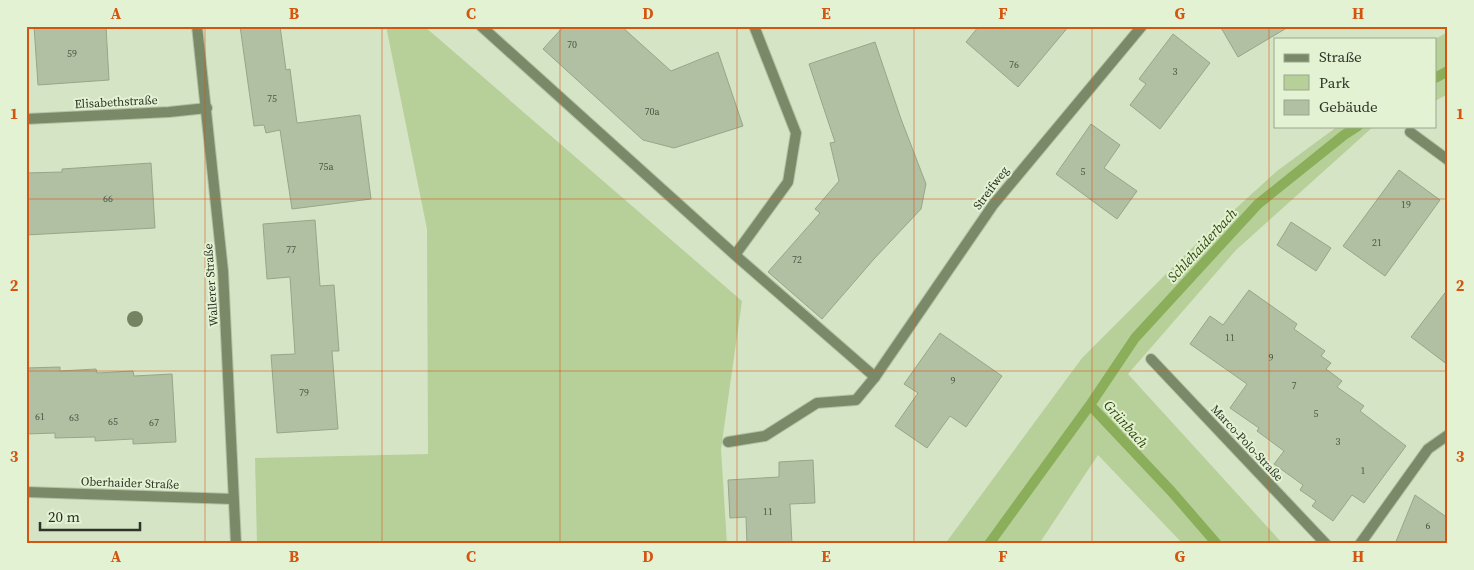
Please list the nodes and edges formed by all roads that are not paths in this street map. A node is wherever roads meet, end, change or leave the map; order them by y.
1 (197, 26) edge
2 (481, 26) edge
3 (754, 26) edge
4 (1142, 26) edge
5 (207, 108) junction
6 (26, 119) edge
7 (1410, 132) dead end
8 (1448, 160) edge
9 (735, 255) junction
10 (1151, 359) dead end
11 (875, 377) junction
12 (1448, 435) edge
13 (728, 442) dead end
14 (26, 492) edge
15 (233, 498) junction
16 (236, 544) edge
17 (1326, 544) edge
18 (1360, 544) edge

1 - 5 street, Wallerer Straße
2 - 9 street
3 - 9 street
4 - 11 street, Streifweg
5 - 6 street, Elisabethstraße
5 - 15 street, Wallerer Straße
7 - 8 street
9 - 11 street
10 - 17 street, Marco-Polo-Straße
11 - 13 street, Streifweg
12 - 18 street
14 - 15 street, Oberhaider Straße
15 - 16 street, Wallerer Straße

